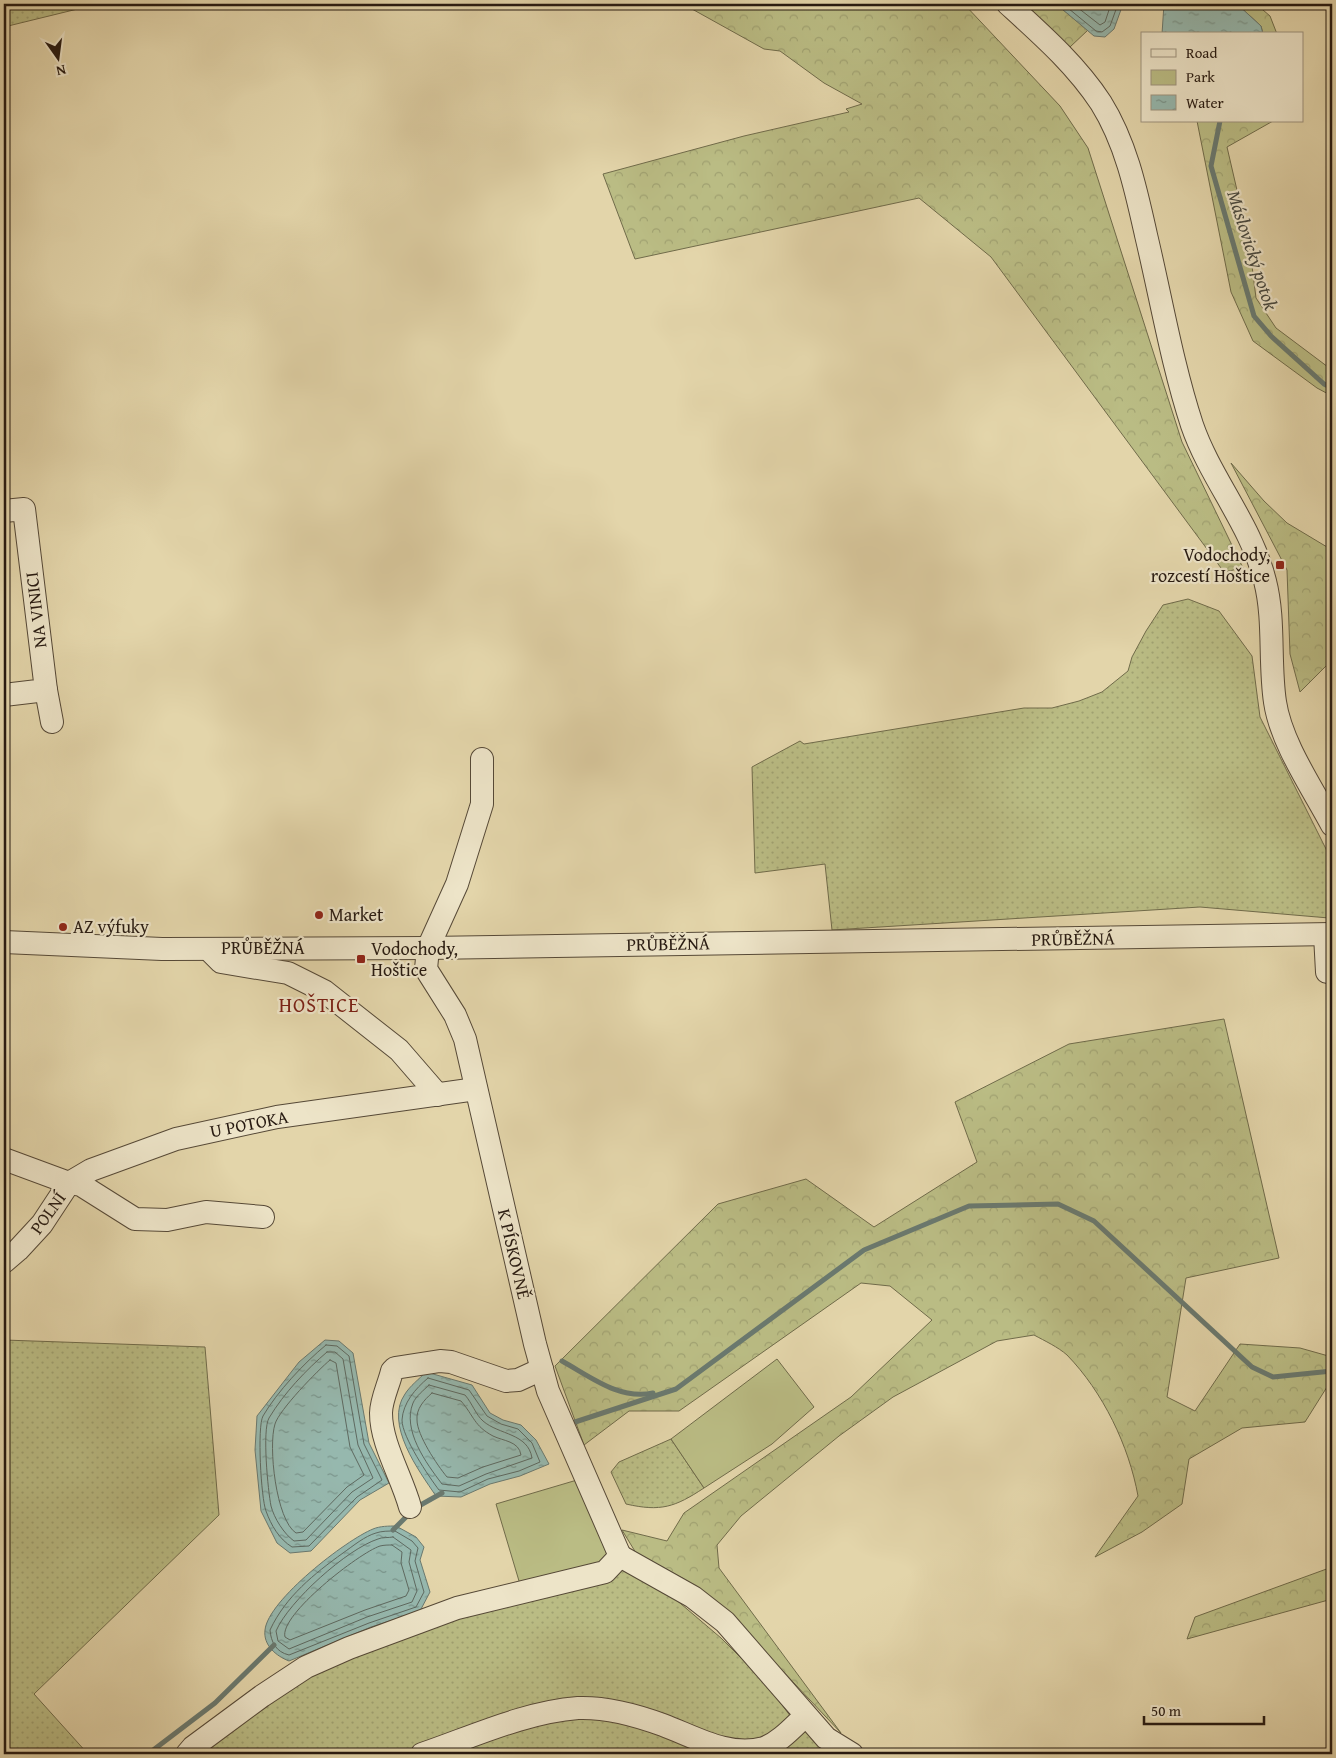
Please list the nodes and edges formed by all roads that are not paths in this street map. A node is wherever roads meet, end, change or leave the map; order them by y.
1 (1008, 4) edge
2 (4, 511) edge
3 (46, 690) junction
4 (4, 695) edge
5 (52, 722) dead end
6 (482, 759) dead end
7 (1332, 825) edge
8 (1329, 935) edge
9 (4, 942) edge
10 (210, 948) junction
11 (428, 948) junction
12 (1326, 972) dead end
13 (476, 1089) junction
14 (438, 1095) junction
15 (4, 1159) edge
16 (69, 1183) junction
17 (263, 1217) dead end
18 (4, 1262) edge
19 (542, 1369) junction
20 (410, 1507) dead end
21 (620, 1556) junction
22 (805, 1716) junction
23 (187, 1754) edge
24 (422, 1754) edge
25 (852, 1754) edge

1 - 7 street
2 - 3 street, NA VINICI
3 - 4 street
3 - 5 street
6 - 11 street
8 - 11 street, PRŮBĚŽNÁ
8 - 12 street
9 - 10 street, PRŮBĚŽNÁ
10 - 11 street, PRŮBĚŽNÁ
10 - 14 street
11 - 13 street, K PÍSKOVNĚ
13 - 14 street, U POTOKA
13 - 19 street, K PÍSKOVNĚ
14 - 16 street, U POTOKA
15 - 16 street
16 - 17 street
16 - 18 street, POLNÍ
19 - 20 street
19 - 21 street, K PÍSKOVNĚ
21 - 22 street
21 - 23 street
22 - 24 street
22 - 25 street

